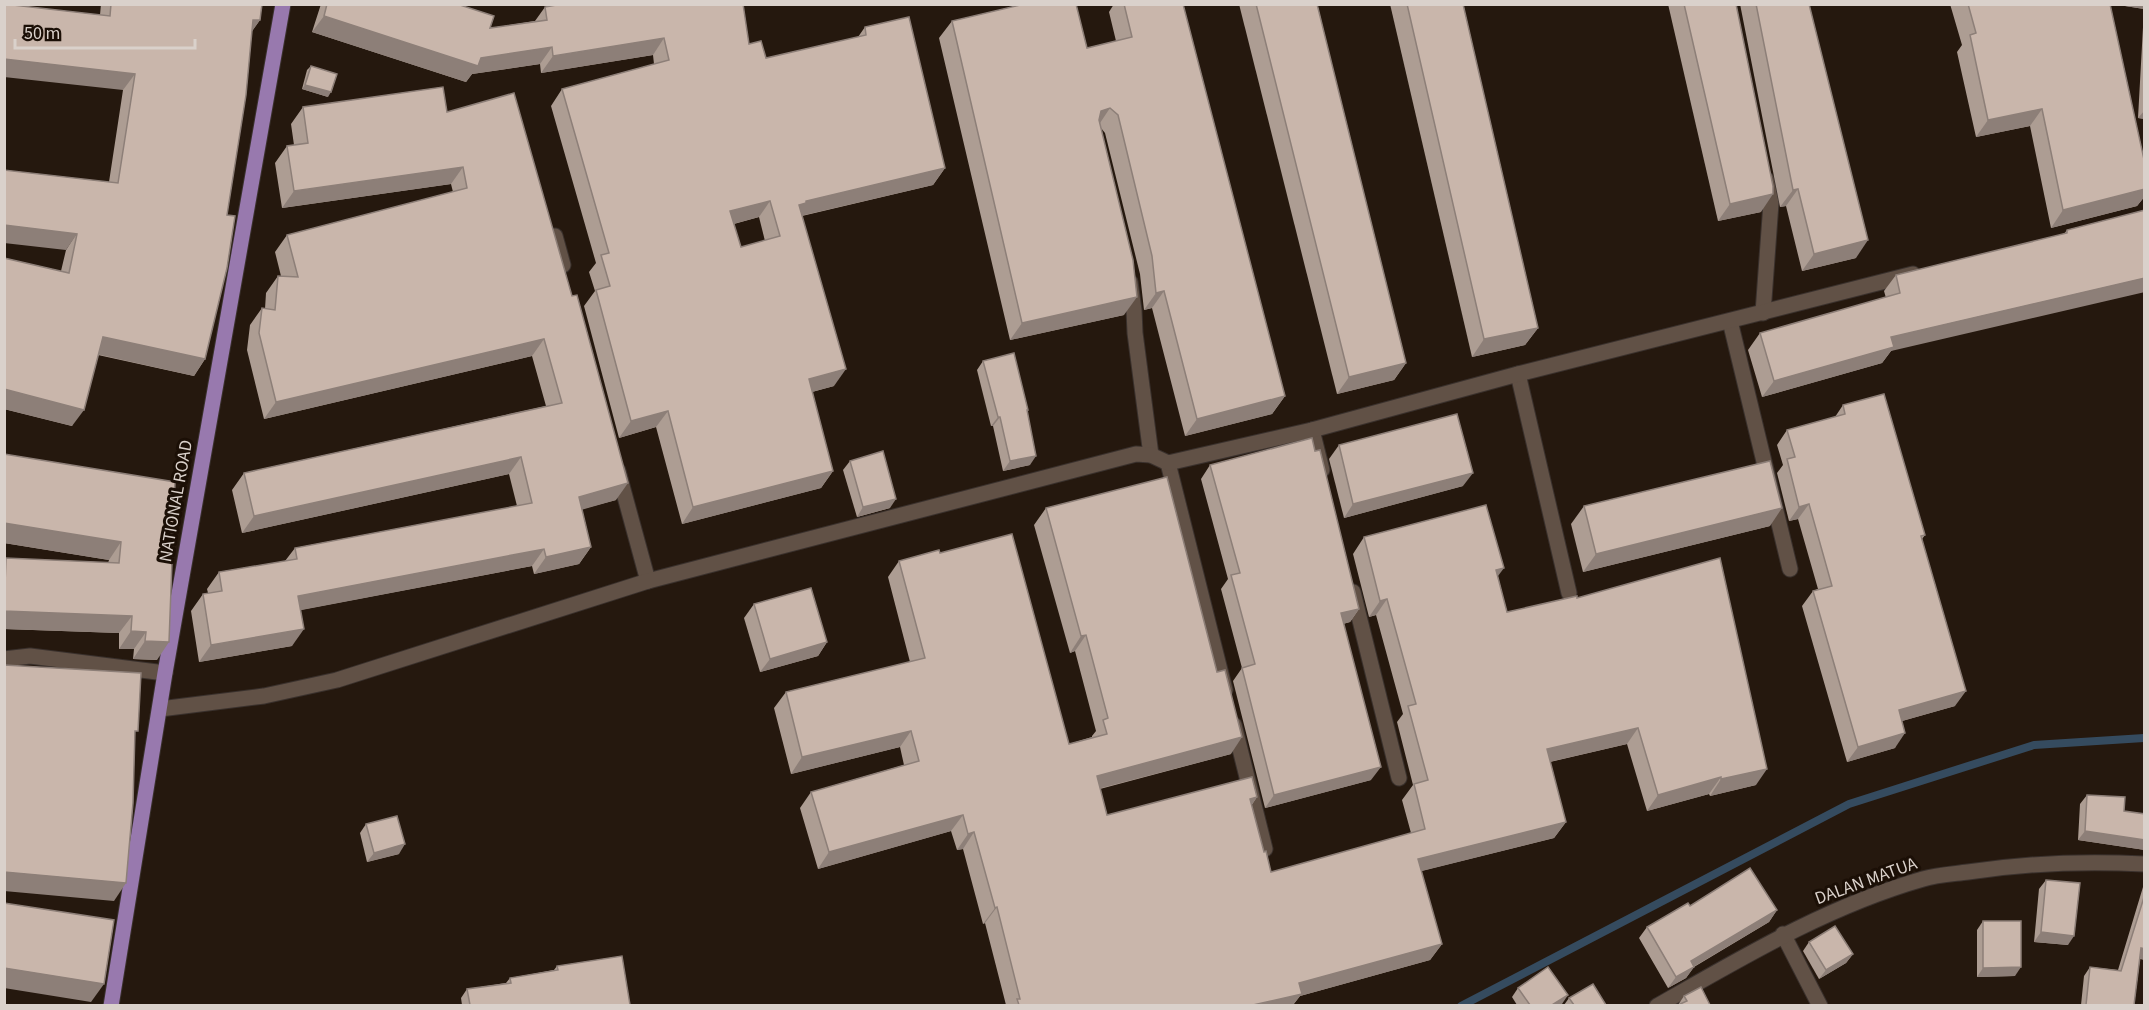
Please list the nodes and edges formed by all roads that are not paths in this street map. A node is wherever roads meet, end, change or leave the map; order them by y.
1 (283, 4) edge
2 (1763, 168) edge
3 (555, 236) edge
4 (1127, 265) edge
5 (1925, 271) edge
6 (567, 282) edge
7 (1763, 313) junction
8 (1730, 321) junction
9 (1518, 374) junction
10 (1312, 430) junction
11 (614, 454) edge
12 (1151, 454) junction
13 (1168, 463) junction
14 (1326, 483) edge
15 (1790, 569) dead end
16 (648, 581) junction
17 (1351, 582) edge
18 (1569, 593) dead end
19 (4, 659) edge
20 (165, 673) junction
21 (160, 709) junction
22 (1400, 778) dead end
23 (1265, 849) edge
24 (2145, 864) edge
25 (1783, 934) junction
26 (111, 1005) edge
27 (1657, 1005) edge
28 (1820, 1005) edge

1 - 20 main road, NATIONAL ROAD
2 - 7 street
3 - 6 street
4 - 12 street
5 - 7 street
7 - 8 street
8 - 9 street
8 - 15 street
9 - 10 street
9 - 18 street
10 - 13 street
10 - 14 street
11 - 16 street
12 - 13 street
12 - 16 street
13 - 23 street
16 - 21 street
17 - 22 street
19 - 20 street
20 - 21 main road, NATIONAL ROAD
21 - 26 main road, NATIONAL ROAD
24 - 25 street, DALAN MATUA
25 - 27 street, DALAN MATUA
25 - 28 street

